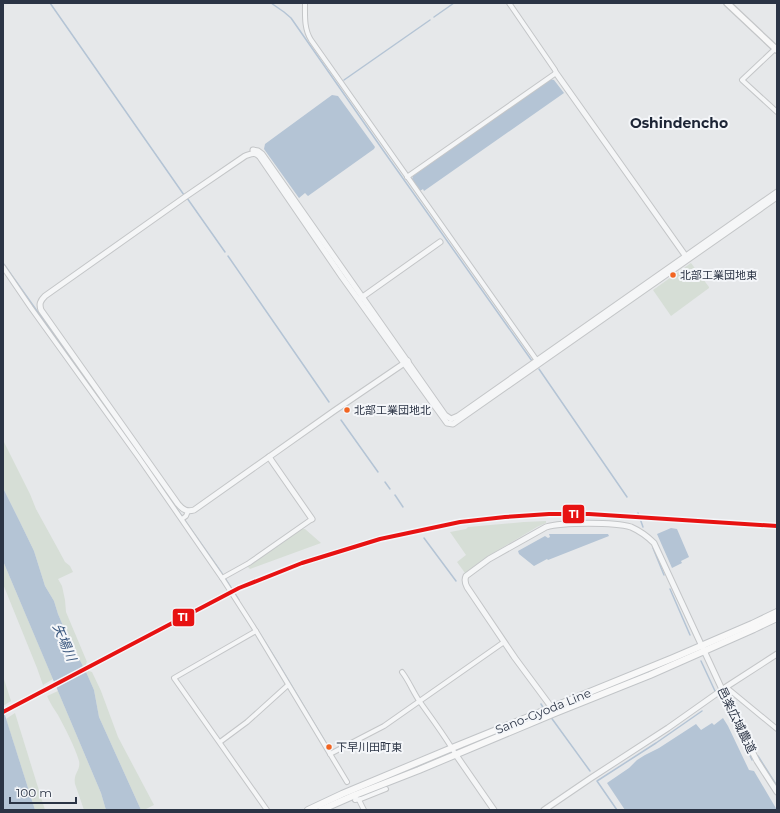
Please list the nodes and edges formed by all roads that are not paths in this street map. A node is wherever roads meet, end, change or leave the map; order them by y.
1 (304, 3) edge
2 (508, 3) edge
3 (727, 3) edge
4 (776, 49) edge
5 (556, 73) junction
6 (777, 112) edge
7 (407, 177) junction
8 (777, 192) edge
9 (777, 197) edge
10 (440, 242) dead end
11 (687, 258) junction
12 (3, 267) edge
13 (360, 298) junction
14 (406, 362) junction
15 (538, 362) junction
16 (269, 457) junction
17 (188, 511) junction
18 (182, 519) junction
19 (312, 520) joint
20 (222, 578) junction
21 (777, 612) edge
22 (777, 618) edge
23 (753, 626) junction
24 (256, 632) junction
25 (504, 642) junction
26 (702, 648) junction
27 (777, 654) edge
28 (402, 672) dead end
29 (288, 685) junction
30 (724, 688) junction
31 (419, 701) junction
32 (552, 708) junction
33 (777, 729) edge
34 (220, 742) junction
35 (452, 748) junction
36 (330, 754) junction
37 (456, 754) junction
38 (347, 782) dead end
39 (386, 789) dead end
40 (777, 792) edge
41 (357, 799) junction
42 (267, 810) edge
43 (308, 810) edge
44 (321, 810) edge
45 (363, 810) edge
46 (494, 810) edge
47 (544, 810) edge

1 - 7 street
2 - 5 street
3 - 4 main road
4 - 6 street
5 - 7 street
5 - 11 street
7 - 15 street
8 - 11 street
9 - 11 street
10 - 13 street
11 - 15 street
12 - 18 street
13 - 14 street
13 - 17 street
14 - 15 street
14 - 16 street
16 - 17 street
16 - 19 street
17 - 18 street
18 - 20 street
19 - 20 street
20 - 24 street
21 - 23 main road, Sano-Gyoda Line
22 - 23 main road, Sano-Gyoda Line
23 - 26 main road, Sano-Gyoda Line
24 - 29 street
24 - 34 street
25 - 26 street, 邑楽広域農道
25 - 31 street
25 - 32 street
26 - 30 street, 邑楽広域農道
26 - 32 main road, Sano-Gyoda Line
26 - 37 main road, Sano-Gyoda Line
27 - 30 street
28 - 31 street
29 - 34 street
29 - 36 street
30 - 33 street
30 - 40 street, 邑楽広域農道
30 - 47 street
31 - 35 street
31 - 36 street
32 - 35 main road, Sano-Gyoda Line
34 - 42 street
35 - 37 street
35 - 43 main road, Sano-Gyoda Line
36 - 38 street
37 - 41 main road, Sano-Gyoda Line
37 - 46 street
39 - 41 street
41 - 44 main road, Sano-Gyoda Line
41 - 45 street

